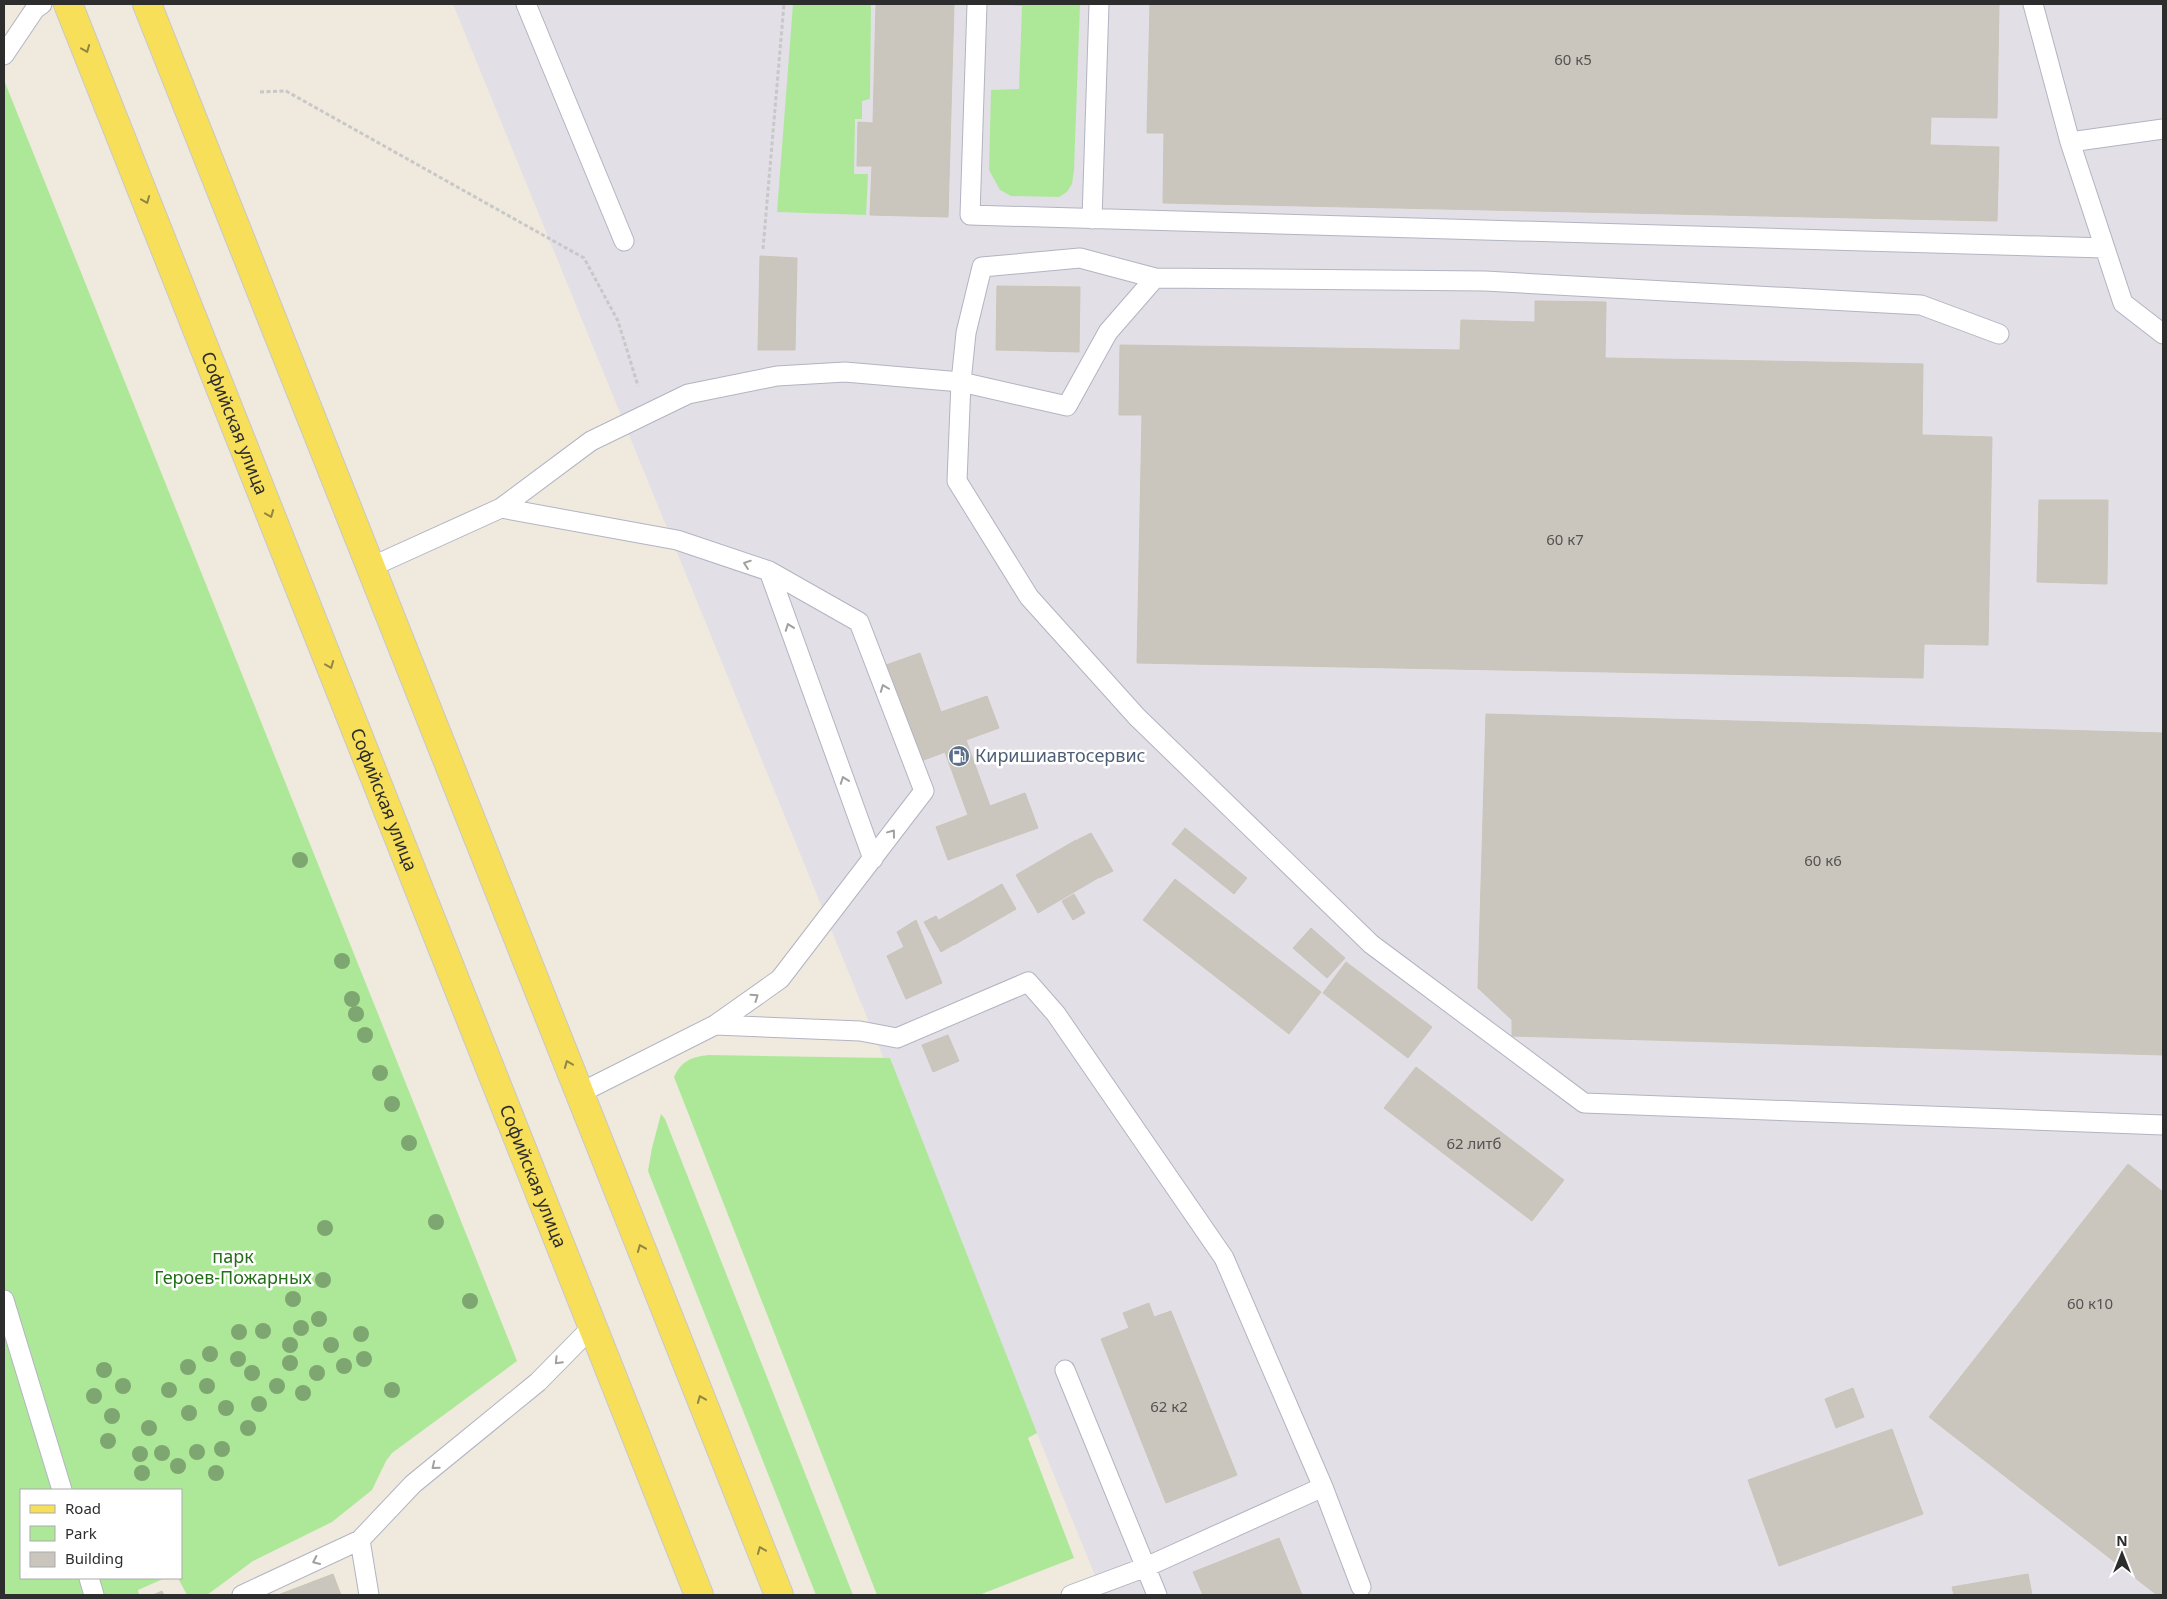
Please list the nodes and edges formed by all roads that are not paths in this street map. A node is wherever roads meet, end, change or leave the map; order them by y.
1 (42, 4) edge
2 (68, 4) edge
3 (147, 4) edge
4 (526, 4) edge
5 (977, 4) edge
6 (1099, 4) edge
7 (2033, 4) edge
8 (4, 55) edge
9 (2163, 129) edge
10 (2070, 142) junction
11 (1092, 218) junction
12 (624, 241) dead end
13 (2105, 248) junction
14 (1155, 278) junction
15 (1999, 334) dead end
16 (2163, 334) edge
17 (961, 382) junction
18 (501, 508) junction
19 (371, 567) junction
20 (769, 571) junction
21 (873, 859) junction
22 (715, 1024) junction
23 (580, 1093) junction
24 (2163, 1125) edge
25 (4, 1300) edge
26 (593, 1326) junction
27 (1065, 1370) dead end
28 (1323, 1487) junction
29 (62, 1489) edge
30 (360, 1540) junction
31 (1146, 1567) junction
32 (89, 1579) edge
33 (1361, 1587) dead end
34 (94, 1595) edge
35 (242, 1595) edge
36 (369, 1595) edge
37 (699, 1595) edge
38 (778, 1595) edge
39 (1072, 1595) edge
40 (1157, 1595) edge

1 - 8 lane
2 -> 26 main road, Софийская улица
3 - 19 main road
4 - 12 lane
5 - 11 lane
6 - 11 lane
7 - 10 lane
9 - 10 lane
10 - 13 lane
11 - 13 lane
13 - 16 lane
14 - 15 lane
14 - 17 lane
14 - 17 lane
17 - 18 lane
17 - 24 lane
18 - 19 lane
20 -> 18 lane
23 -> 19 main road
21 -> 20 lane
21 -> 20 lane
22 -> 21 lane
22 - 23 lane
22 - 28 lane
38 -> 23 main road
25 - 29 lane
26 -> 30 lane
26 - 37 main road, Софийская улица
27 - 31 lane
28 - 31 lane
28 - 33 lane
30 -> 35 lane
30 - 36 lane
31 - 39 lane
31 - 40 lane
32 - 34 lane

